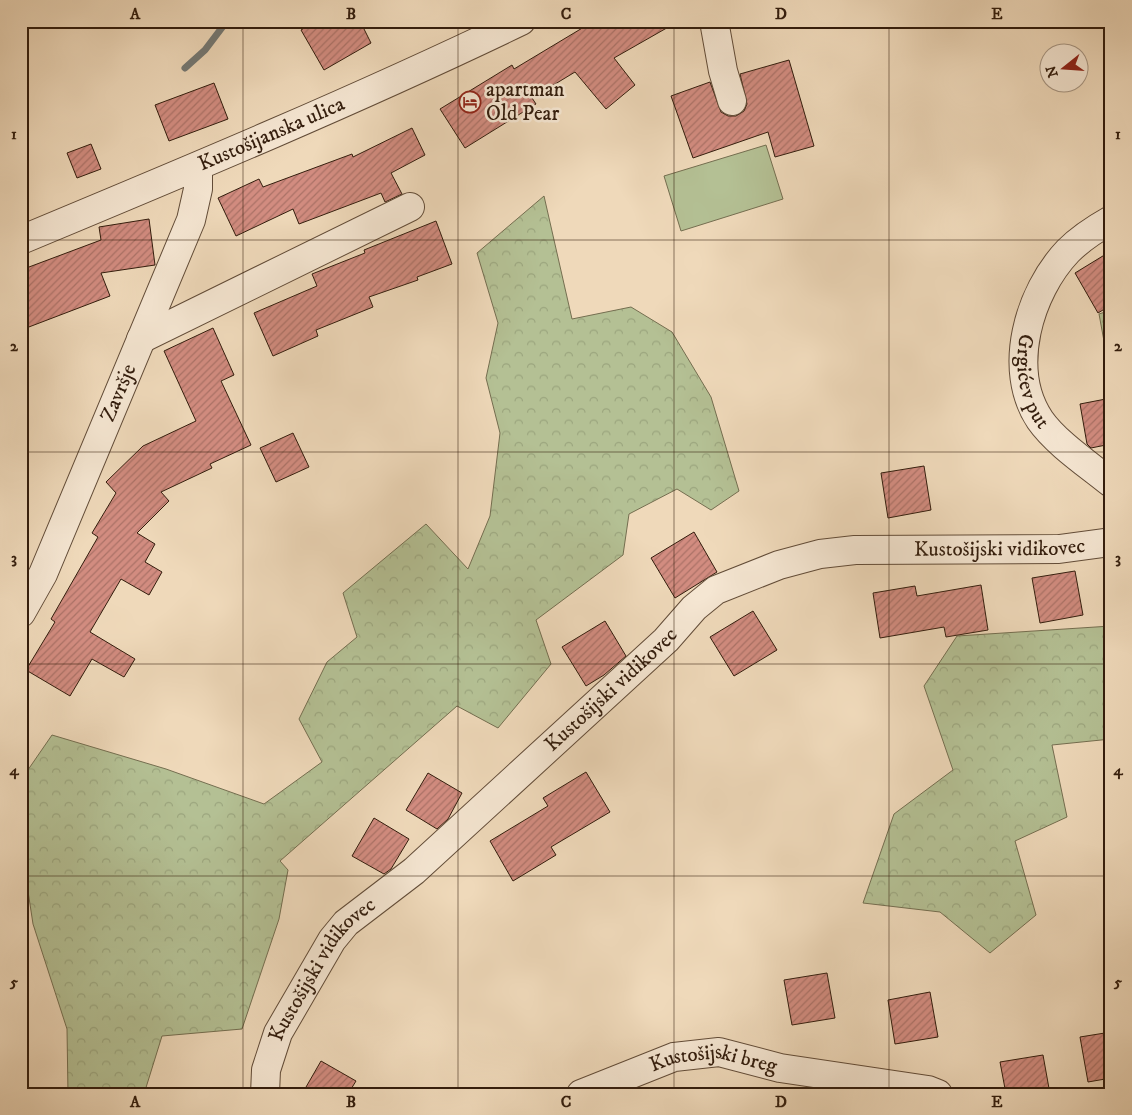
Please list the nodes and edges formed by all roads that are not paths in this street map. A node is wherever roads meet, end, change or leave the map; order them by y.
1 (520, 21) edge
2 (714, 21) edge
3 (732, 101) dead end
4 (198, 166) junction
5 (410, 207) dead end
6 (1111, 220) edge
7 (21, 240) edge
8 (141, 339) junction
9 (1111, 483) edge
10 (1111, 542) edge
11 (21, 613) edge
12 (265, 1094) edge
13 (581, 1094) edge
14 (938, 1094) edge

1 - 4 street, Kustošijanska ulica
2 - 3 street
4 - 7 street, Kustošijanska ulica
4 - 8 street, Završje
5 - 8 street
6 - 9 street, Grgićev put
8 - 11 street, Završje
10 - 12 street, Kustošijski vidikovec
13 - 14 street, Kustošijski breg

